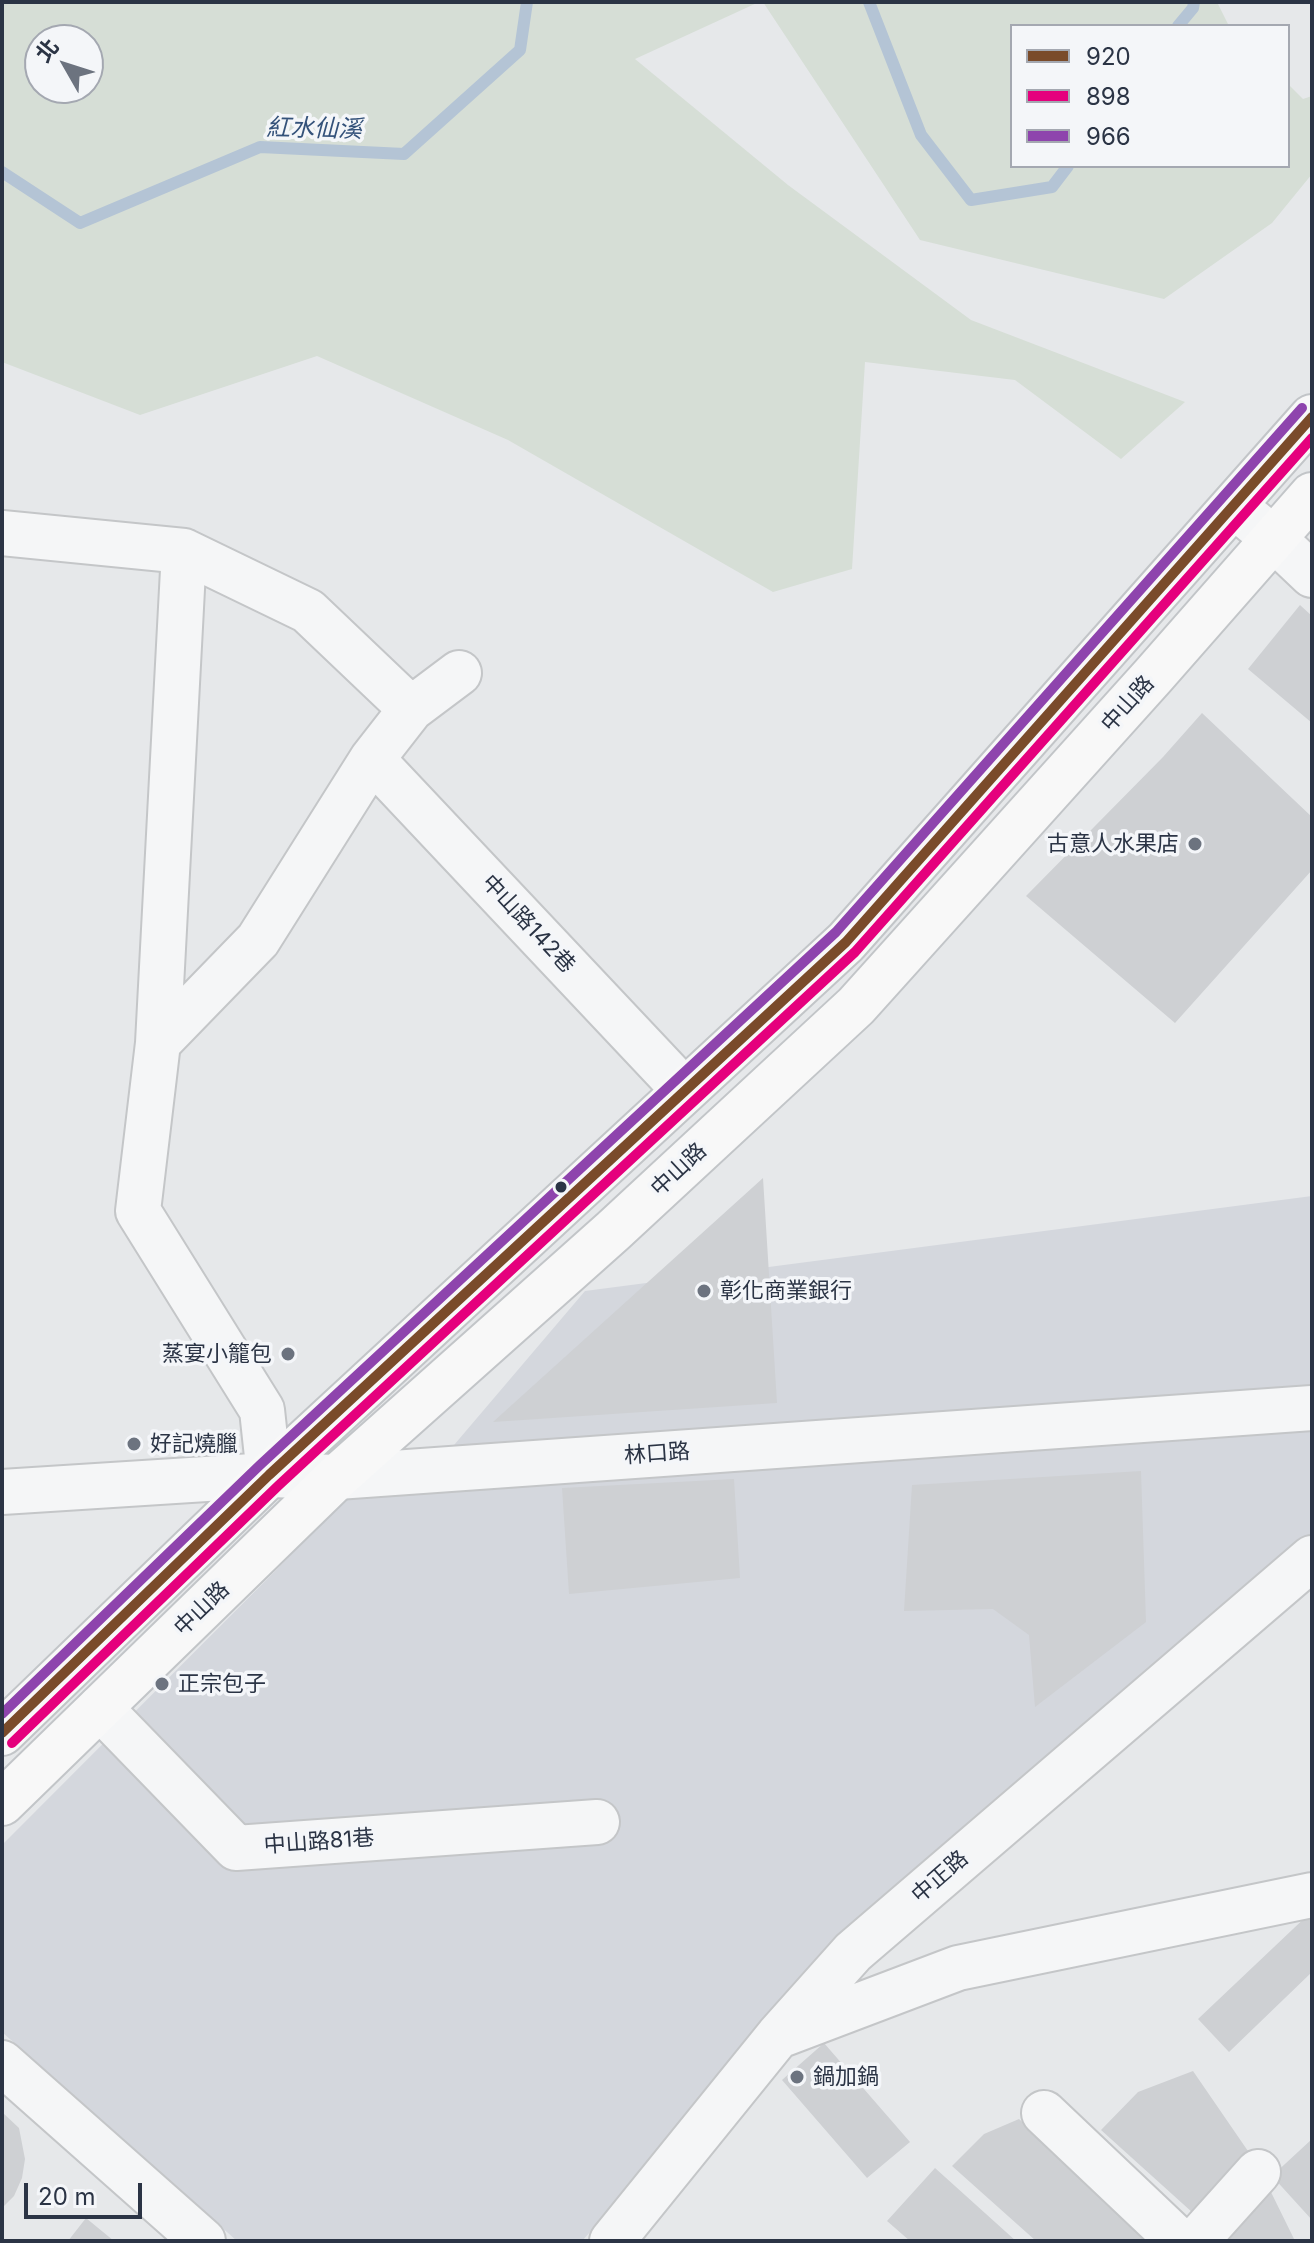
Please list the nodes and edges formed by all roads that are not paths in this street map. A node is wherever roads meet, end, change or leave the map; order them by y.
1 (1312, 417) edge
2 (1312, 495) edge
3 (1234, 506) junction
4 (2, 533) edge
5 (1273, 538) junction
6 (184, 551) junction
7 (1312, 575) edge
8 (459, 673) dead end
9 (411, 709) junction
10 (372, 759) junction
11 (158, 1043) junction
12 (684, 1090) junction
13 (1312, 1408) edge
14 (269, 1475) junction
15 (337, 1477) junction
16 (2, 1492) edge
17 (1312, 1558) edge
18 (100, 1708) junction
19 (2, 1733) edge
20 (2, 1803) edge
21 (597, 1822) dead end
22 (1312, 1895) edge
23 (778, 2036) junction
24 (2, 2063) edge
25 (1044, 2113) dead end
26 (1258, 2172) dead end
27 (203, 2241) edge
28 (612, 2241) edge
29 (1179, 2241) edge
30 (1196, 2241) edge

1 - 3 main road
2 - 5 main road, 中山路
3 - 5 street
3 - 12 main road
4 - 6 street
5 - 7 street
5 - 15 main road, 中山路
6 - 9 street
6 - 11 street
8 - 9 street
9 - 10 street
10 - 11 street
10 - 12 street, 中山路142巷
11 - 14 street
12 - 14 main road
13 - 15 street, 林口路
14 - 15 street, 林口路
14 - 16 street, 林口路
14 - 19 main road
15 - 18 main road, 中山路
17 - 23 street, 中正路
18 - 20 main road, 中山路
18 - 21 street, 中山路81巷
22 - 23 street
23 - 28 street, 中正路
24 - 27 street
25 - 29 street
26 - 30 street

